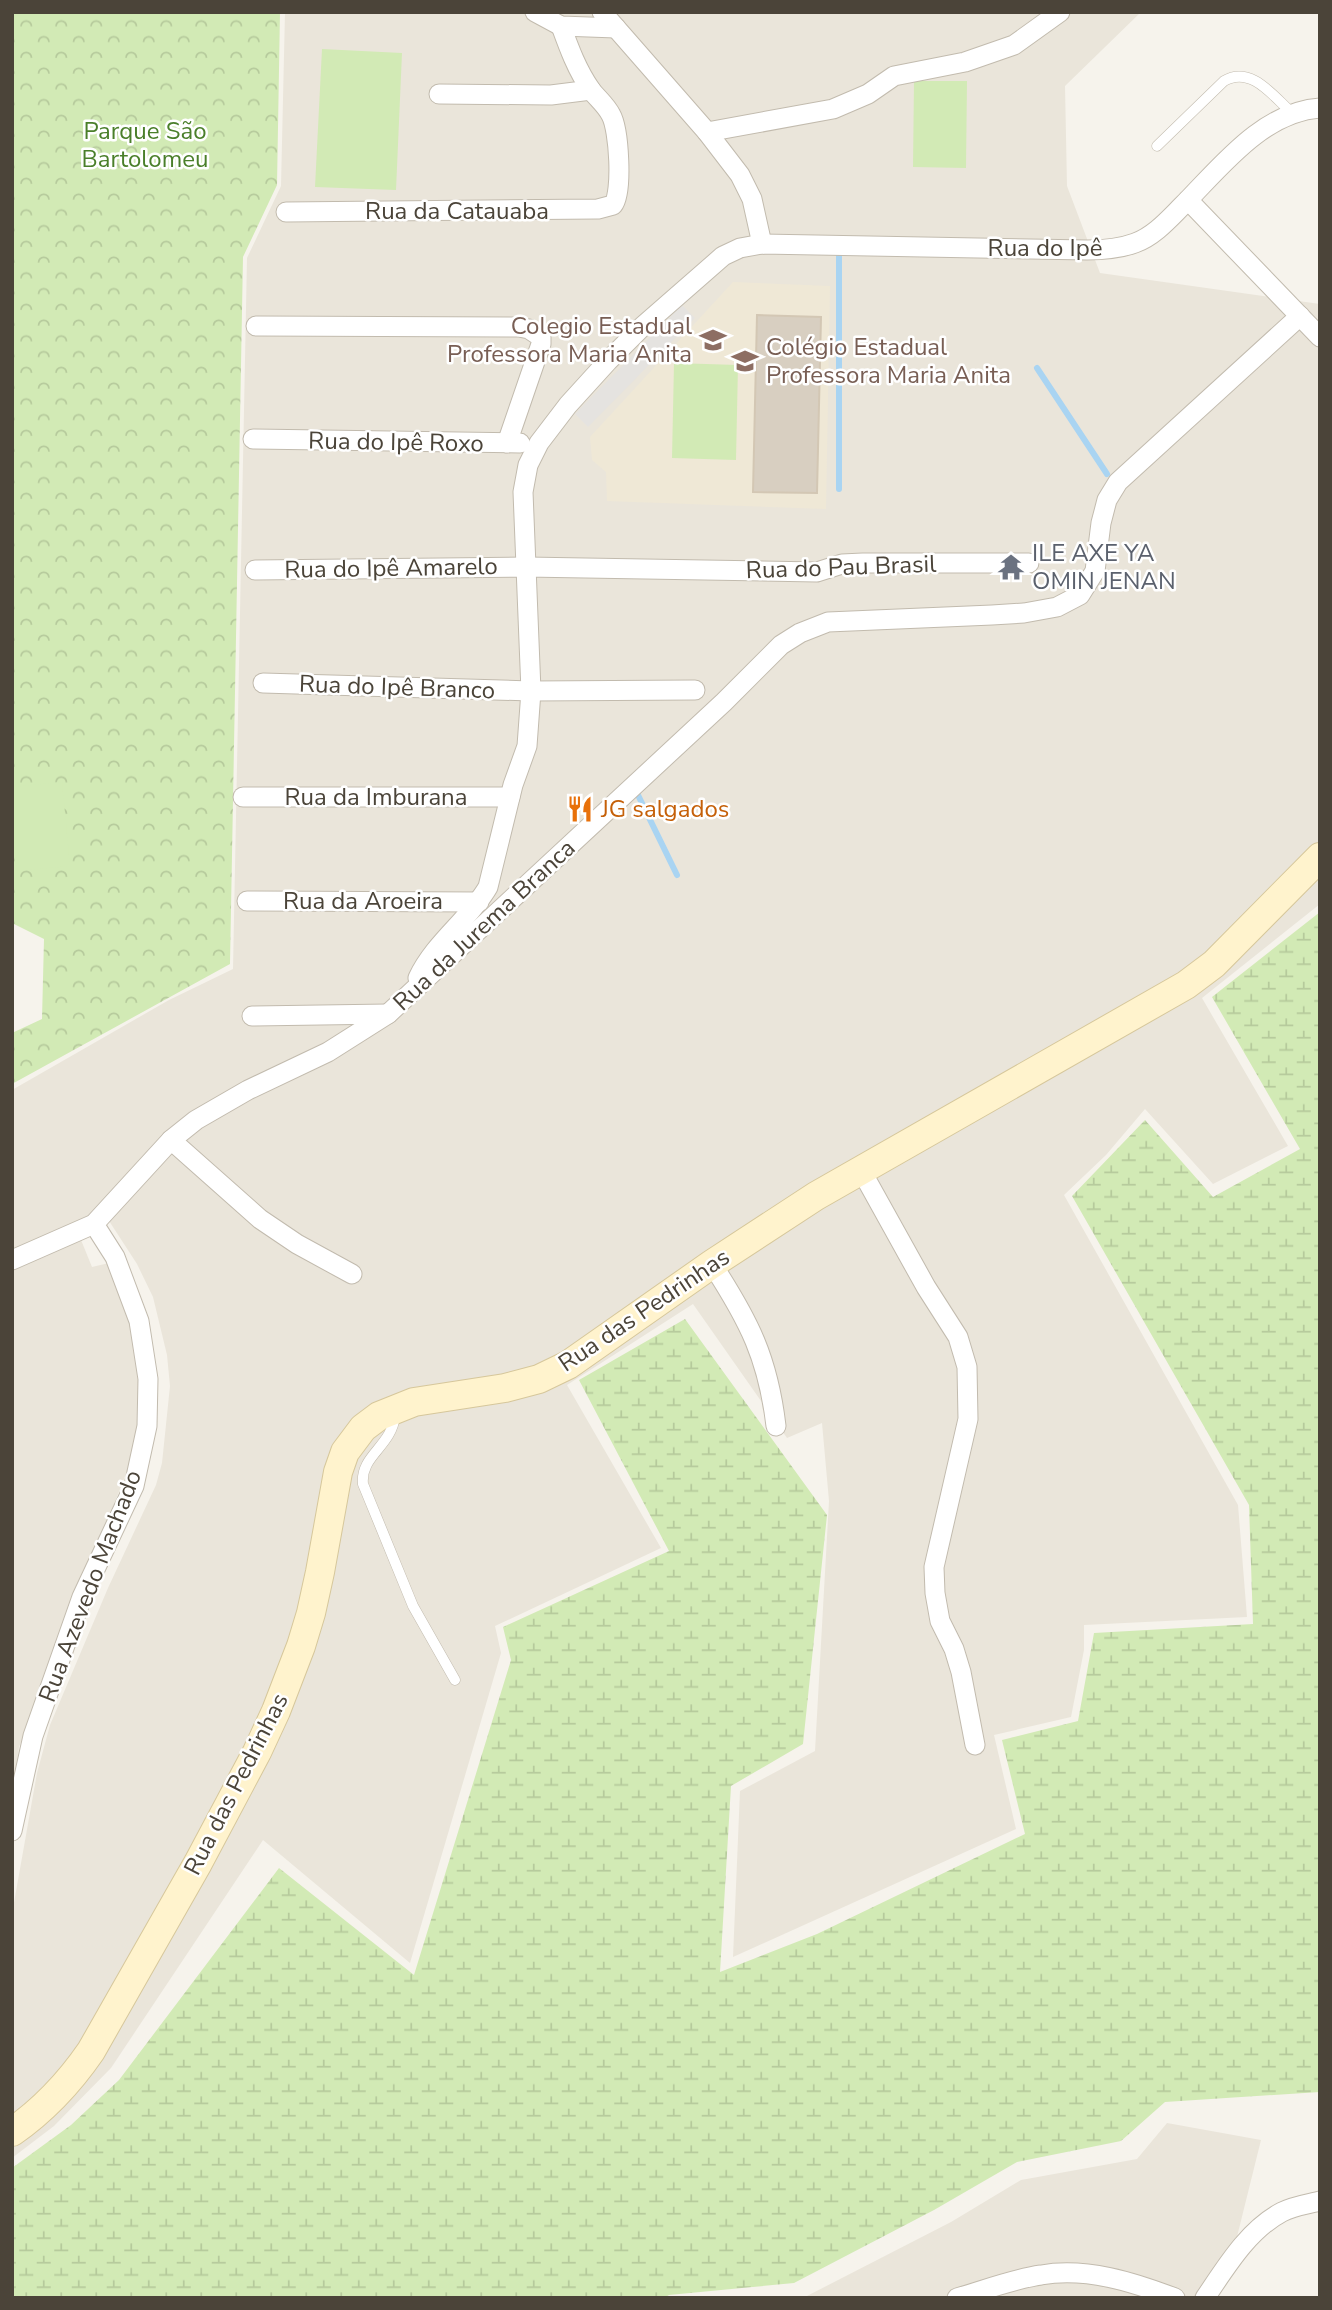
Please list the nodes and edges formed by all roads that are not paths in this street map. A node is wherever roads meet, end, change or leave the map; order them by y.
1 (535, 12) edge
2 (602, 12) edge
3 (1060, 12) edge
4 (561, 26) junction
5 (616, 27) junction
6 (591, 90) junction
7 (439, 94) dead end
8 (1320, 107) edge
9 (1292, 113) junction
10 (707, 132) junction
11 (1157, 146) dead end
12 (1188, 200) junction
13 (286, 212) dead end
14 (762, 244) junction
15 (1300, 316) junction
16 (256, 326) dead end
17 (1320, 337) edge
18 (253, 439) dead end
19 (507, 443) junction
20 (538, 443) junction
21 (1029, 563) dead end
22 (526, 567) junction
23 (255, 569) dead end
24 (262, 683) dead end
25 (695, 690) dead end
26 (531, 691) junction
27 (243, 797) dead end
28 (510, 797) junction
29 (1320, 858) edge
30 (247, 901) dead end
31 (479, 902) junction
32 (412, 992) junction
33 (388, 1014) junction
34 (252, 1016) dead end
35 (171, 1140) junction
36 (861, 1170) junction
37 (94, 1224) junction
38 (12, 1260) edge
39 (712, 1264) junction
40 (352, 1274) dead end
41 (396, 1408) junction
42 (776, 1426) dead end
43 (455, 1680) dead end
44 (975, 1745) dead end
45 (12, 1830) edge
46 (12, 2132) edge
47 (1320, 2202) edge
48 (957, 2298) edge
49 (1175, 2298) edge
50 (1205, 2298) edge

1 - 4 street
2 - 5 street
3 - 10 street
4 - 5 street
4 - 6 street
5 - 10 street
6 - 7 street
6 - 13 street, Rua da Catauaba
8 - 9 street, Rua do Ipê
9 - 11 lane
9 - 12 street, Rua do Ipê
10 - 14 street
12 - 14 street, Rua do Ipê
12 - 15 street
14 - 20 street, Rua do Ipê
15 - 17 street
15 - 32 street, Rua da Jurema Branca
16 - 19 street
18 - 19 street, Rua do Ipê Roxo
19 - 20 street, Rua do Ipê Roxo
20 - 22 street, Rua do Ipê
21 - 22 street, Rua do Pau Brasil
22 - 23 street, Rua do Ipê Amarelo
22 - 26 street, Rua do Ipê
24 - 26 street, Rua do Ipê Branco
25 - 26 street, Rua do Ipê Branco
26 - 28 street, Rua do Ipê
27 - 28 street, Rua da Imburana
28 - 31 street, Rua do Ipê
29 - 36 main road, Rua das Pedrinhas
30 - 31 street, Rua da Aroeira
31 - 32 street
32 - 33 street, Rua da Jurema Branca
33 - 34 street
33 - 35 street, Rua da Jurema Branca
35 - 37 street, Rua da Jurema Branca
35 - 40 street
36 - 39 main road, Rua das Pedrinhas
36 - 44 street
37 - 38 street
37 - 45 street, Rua Azevedo Machado
39 - 41 main road, Rua das Pedrinhas
39 - 42 street
41 - 43 lane
41 - 46 main road, Rua das Pedrinhas
47 - 50 street
48 - 49 street

